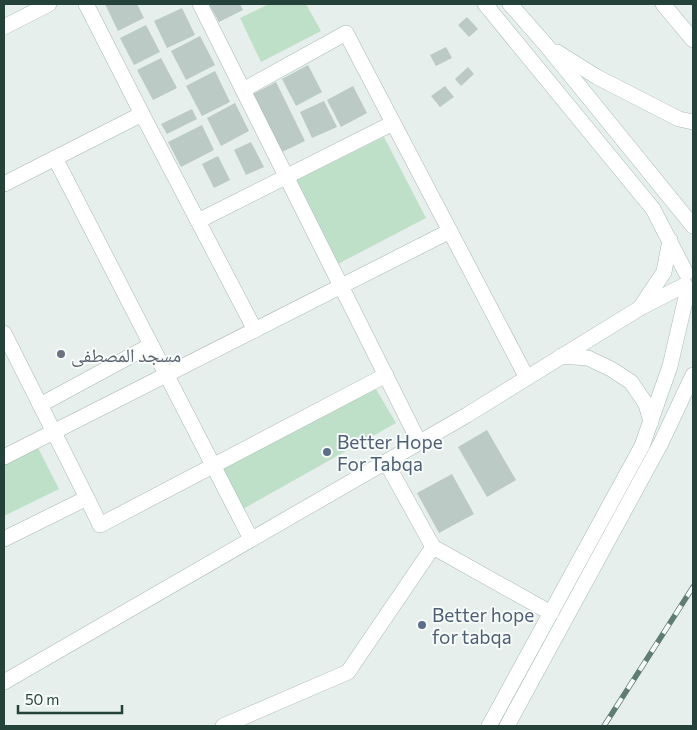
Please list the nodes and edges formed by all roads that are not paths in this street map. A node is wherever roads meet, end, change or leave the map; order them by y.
1 (86, 4) edge
2 (200, 4) edge
3 (485, 4) edge
4 (510, 4) edge
5 (662, 4) edge
6 (42, 5) edge
7 (4, 27) edge
8 (693, 40) edge
9 (546, 45) junction
10 (243, 90) junction
11 (142, 114) junction
12 (693, 122) edge
13 (393, 123) junction
14 (55, 158) junction
15 (286, 176) junction
16 (4, 184) edge
17 (198, 221) junction
18 (693, 226) edge
19 (450, 231) junction
20 (670, 240) junction
21 (689, 283) edge
22 (341, 286) junction
23 (640, 308) junction
24 (255, 330) junction
25 (4, 334) edge
26 (152, 345) junction
27 (561, 356) junction
28 (167, 375) junction
29 (386, 375) junction
30 (693, 375) edge
31 (527, 378) junction
32 (40, 405) junction
33 (651, 422) junction
34 (54, 432) junction
35 (419, 442) junction
36 (4, 457) edge
37 (386, 462) junction
38 (214, 466) junction
39 (87, 498) junction
40 (4, 538) edge
41 (251, 539) junction
42 (433, 547) junction
43 (551, 613) junction
44 (4, 682) edge
45 (223, 726) edge
46 (489, 726) edge
47 (507, 726) edge

1 - 11 street
2 - 10 street
3 - 20 street
4 - 9 street
5 - 8 street
6 - 7 street
9 - 12 street
9 - 18 street
10 - 13 street
10 - 15 street
11 - 14 street
11 - 17 street
13 - 15 street
13 - 19 street
14 - 16 street
14 - 26 street
15 - 17 street
15 - 22 street
17 - 24 street
19 - 22 street
19 - 31 street
20 - 21 street
20 - 23 street
21 - 23 street
21 - 33 street
22 - 24 street
22 - 29 street
23 - 27 street
24 - 28 street
25 - 32 street
26 - 28 street
26 - 32 street
27 - 31 street
27 - 33 street
28 - 34 street
28 - 38 street
29 - 35 street
29 - 38 street
30 - 47 street
31 - 35 street
32 - 34 street
33 - 43 street
34 - 36 street
34 - 39 street
35 - 37 street
37 - 41 street
37 - 42 street
38 - 39 street
38 - 41 street
39 - 40 street
41 - 44 street
42 - 43 street
42 - 45 street
43 - 46 street

